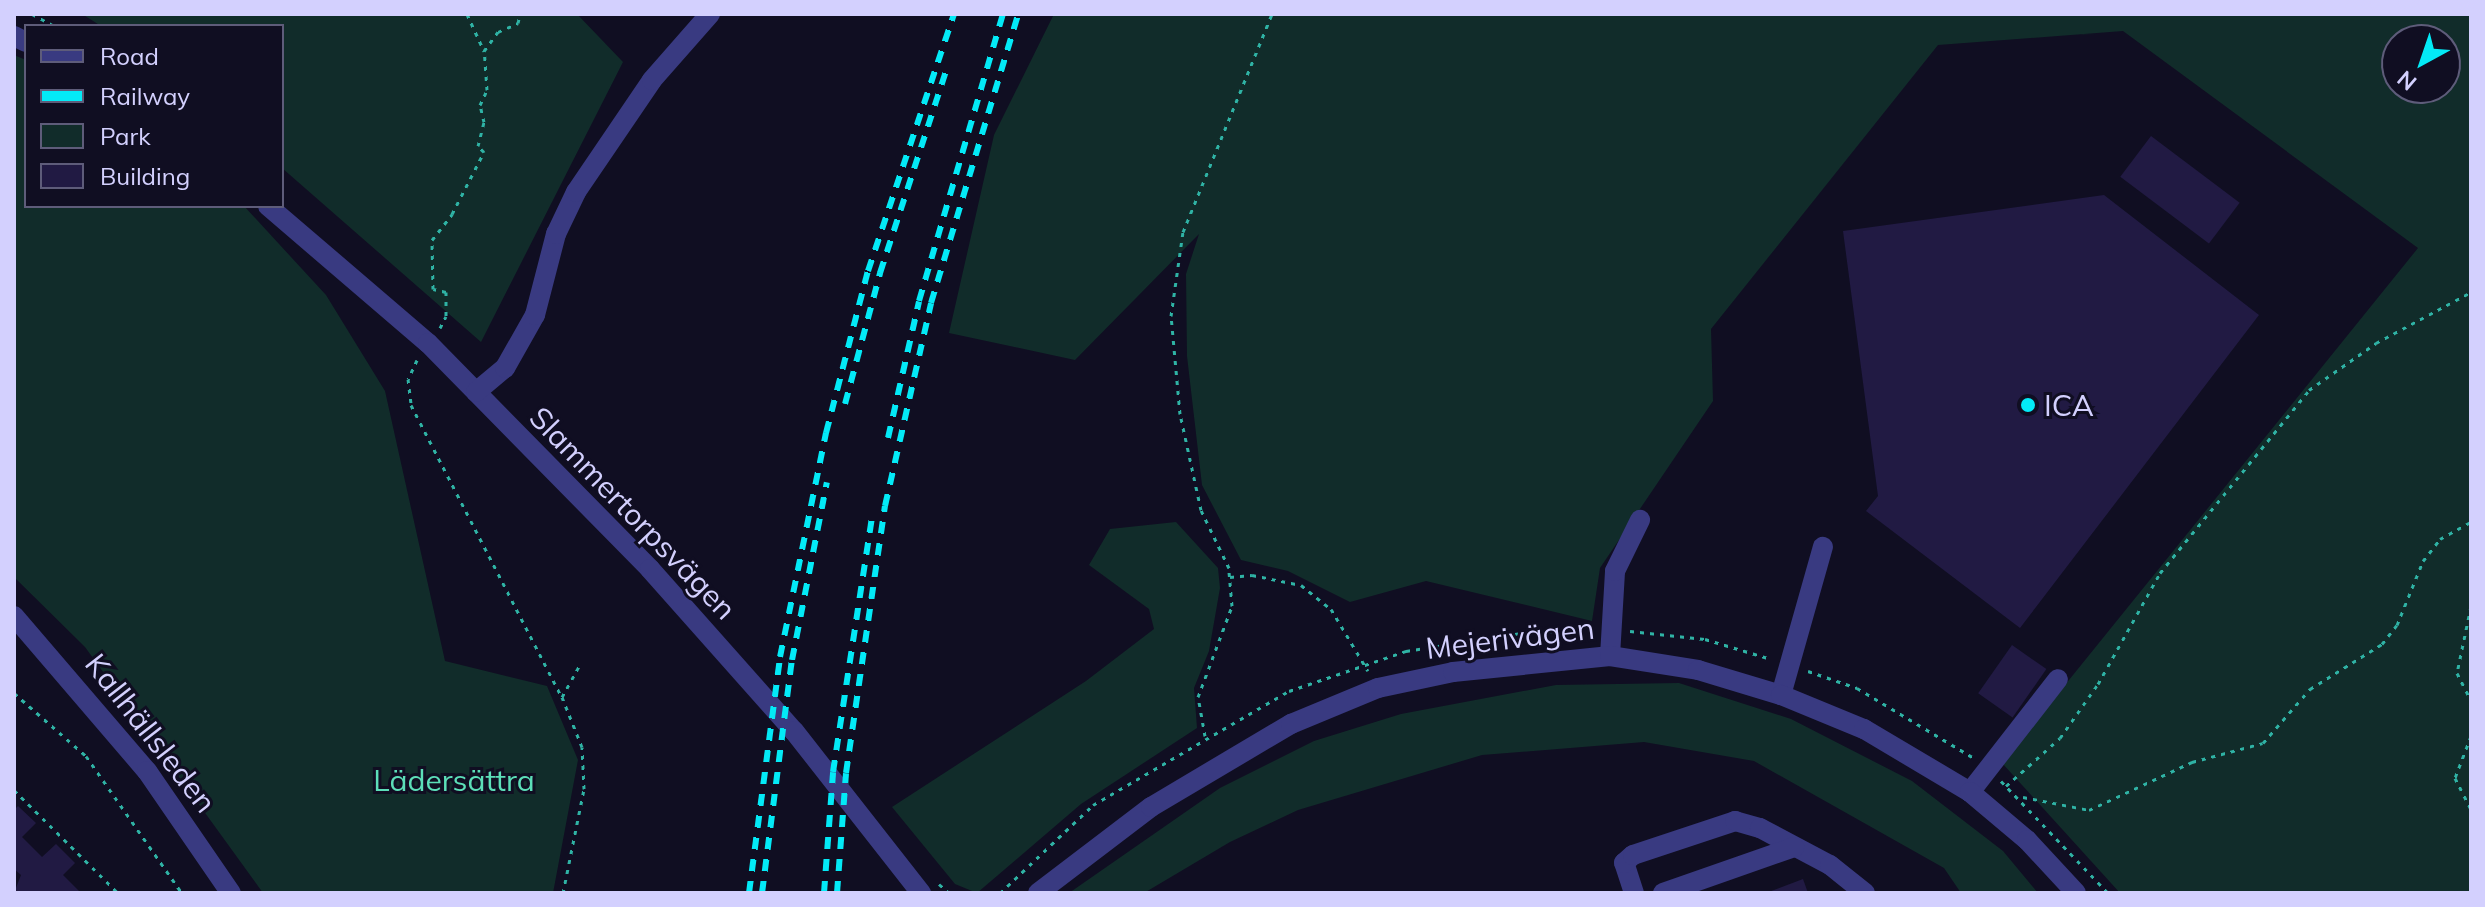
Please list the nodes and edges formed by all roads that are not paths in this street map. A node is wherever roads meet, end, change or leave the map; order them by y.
1 (710, 14) edge
2 (270, 208) edge
3 (476, 392) junction
4 (1640, 520) dead end
5 (1823, 547) dead end
6 (14, 616) edge
7 (1610, 656) junction
8 (2058, 679) dead end
9 (1781, 695) junction
10 (1970, 792) junction
11 (1794, 847) junction
12 (231, 893) edge
13 (921, 893) edge
14 (1038, 893) edge
15 (1634, 893) edge
16 (1663, 893) edge
17 (1865, 893) edge
18 (2076, 893) edge

1 - 3 street
2 - 3 street, Slammertorpsvägen
3 - 13 street, Slammertorpsvägen
4 - 7 street
5 - 9 street
6 - 12 street, Kallhällsleden
7 - 9 street, Mejerivägen
7 - 14 street, Mejerivägen
8 - 10 street
9 - 10 street, Mejerivägen
10 - 18 street, Mejerivägen
11 - 15 street
11 - 16 street
11 - 17 street

